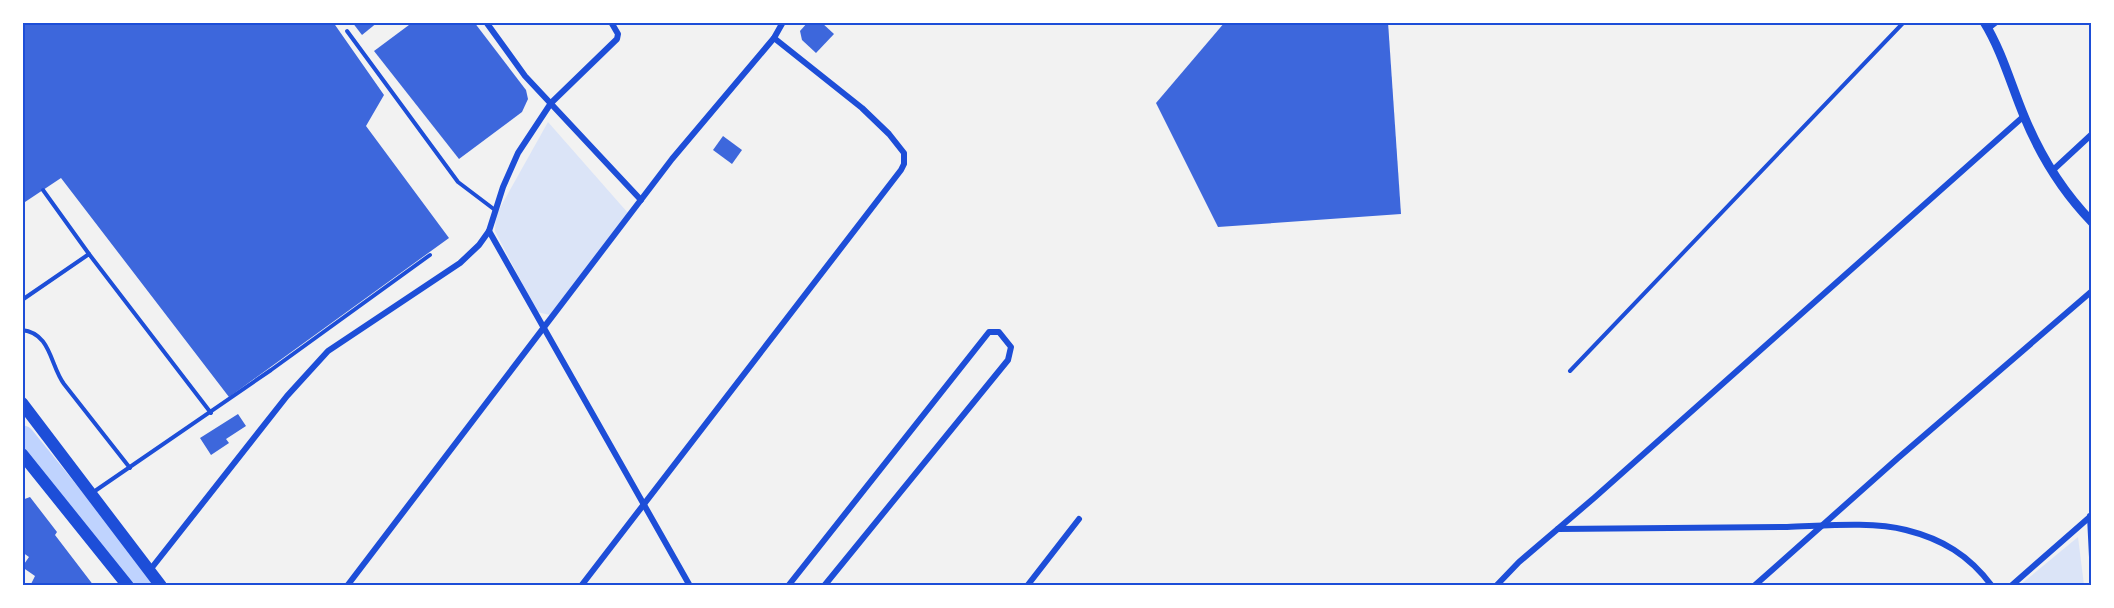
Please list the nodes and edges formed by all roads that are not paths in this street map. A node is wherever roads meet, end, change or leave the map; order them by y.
1 (486, 22) edge
2 (611, 22) edge
3 (783, 22) edge
4 (1904, 22) edge
5 (1998, 22) edge
6 (1987, 26) edge
7 (347, 31) dead end
8 (774, 38) junction
9 (550, 104) junction
10 (2024, 116) junction
11 (2091, 134) edge
12 (2052, 171) junction
13 (43, 190) dead end
14 (641, 200) junction
15 (495, 210) junction
16 (2091, 222) edge
17 (489, 231) junction
18 (89, 254) junction
19 (430, 255) dead end
20 (2091, 291) edge
21 (22, 300) edge
22 (22, 330) edge
23 (544, 330) junction
24 (22, 369) edge
25 (1570, 371) dead end
26 (22, 382) edge
27 (22, 403) edge
28 (211, 413) junction
29 (23, 457) edge
30 (130, 468) junction
31 (91, 494) junction
32 (645, 504) junction
33 (2091, 515) edge
34 (1080, 519) dead end
35 (1820, 526) junction
36 (1558, 529) junction
37 (2091, 557) edge
38 (150, 570) junction
39 (128, 585) edge
40 (161, 585) edge
41 (347, 585) edge
42 (581, 585) edge
43 (690, 585) edge
44 (788, 585) edge
45 (824, 585) edge
46 (1027, 585) edge
47 (1496, 585) edge
48 (1754, 585) edge
49 (1992, 585) edge
50 (2011, 585) edge

1 - 9 street
2 - 9 street
3 - 8 street
4 - 25 lane
5 - 6 lane
6 - 10 street
7 - 15 lane
8 - 14 street
8 - 32 street
9 - 14 street
9 - 15 street
10 - 12 street
10 - 36 street
11 - 12 street
12 - 16 street
13 - 18 lane
14 - 23 street
15 - 17 street
17 - 23 street
17 - 38 street
18 - 21 lane
18 - 28 lane
19 - 28 lane
20 - 35 street
22 - 30 lane
23 - 32 street
23 - 41 street
24 - 26 lane
27 - 31 main road
28 - 30 lane
29 - 39 main road
30 - 31 lane
31 - 38 main road
32 - 42 street
32 - 43 street
33 - 37 street
33 - 50 street
34 - 46 street
35 - 36 street
35 - 48 street
35 - 49 street
36 - 47 street
38 - 40 main road
44 - 45 street

